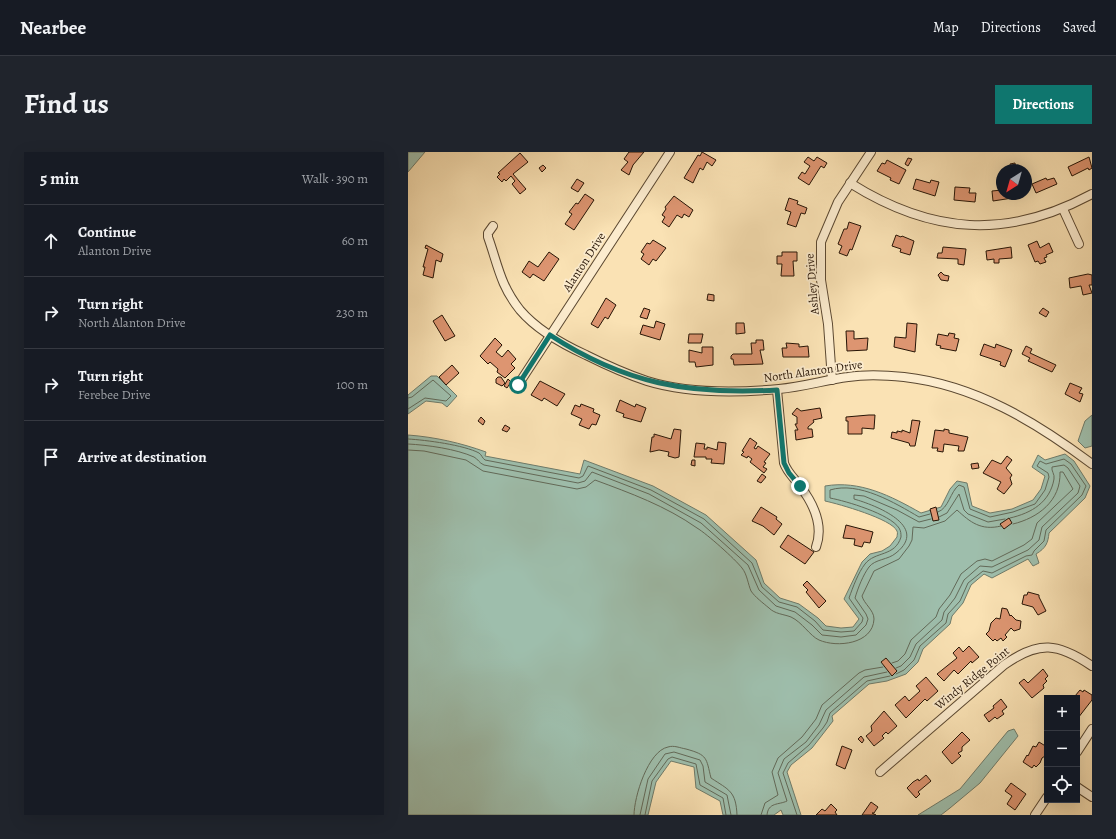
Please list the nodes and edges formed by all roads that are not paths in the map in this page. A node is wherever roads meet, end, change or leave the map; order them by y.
1 (670, 152) edge
2 (871, 152) edge
3 (850, 183) junction
4 (1092, 194) edge
5 (1063, 208) junction
6 (493, 226) dead end
7 (1079, 244) dead end
8 (550, 335) junction
9 (832, 380) junction
10 (518, 385) dead end
11 (777, 390) junction
12 (1092, 464) edge
13 (816, 547) dead end
14 (1092, 666) edge
15 (1092, 730) edge
16 (1080, 748) edge
17 (880, 772) dead end
18 (1080, 789) edge
19 (1092, 797) edge
20 (1044, 802) edge
21 (1035, 815) edge

1 - 8 street, Alanton Drive
2 - 3 street, Ashley Drive
3 - 5 street
3 - 9 street, Ashley Drive
4 - 5 street
5 - 7 street
6 - 8 street, North Alanton Drive
8 - 10 street, Alanton Drive
8 - 11 street, North Alanton Drive
9 - 11 street, North Alanton Drive
9 - 12 street, North Alanton Drive
11 - 13 street
14 - 17 street, Windy Ridge Point
15 - 16 street
18 - 19 street
20 - 21 street

